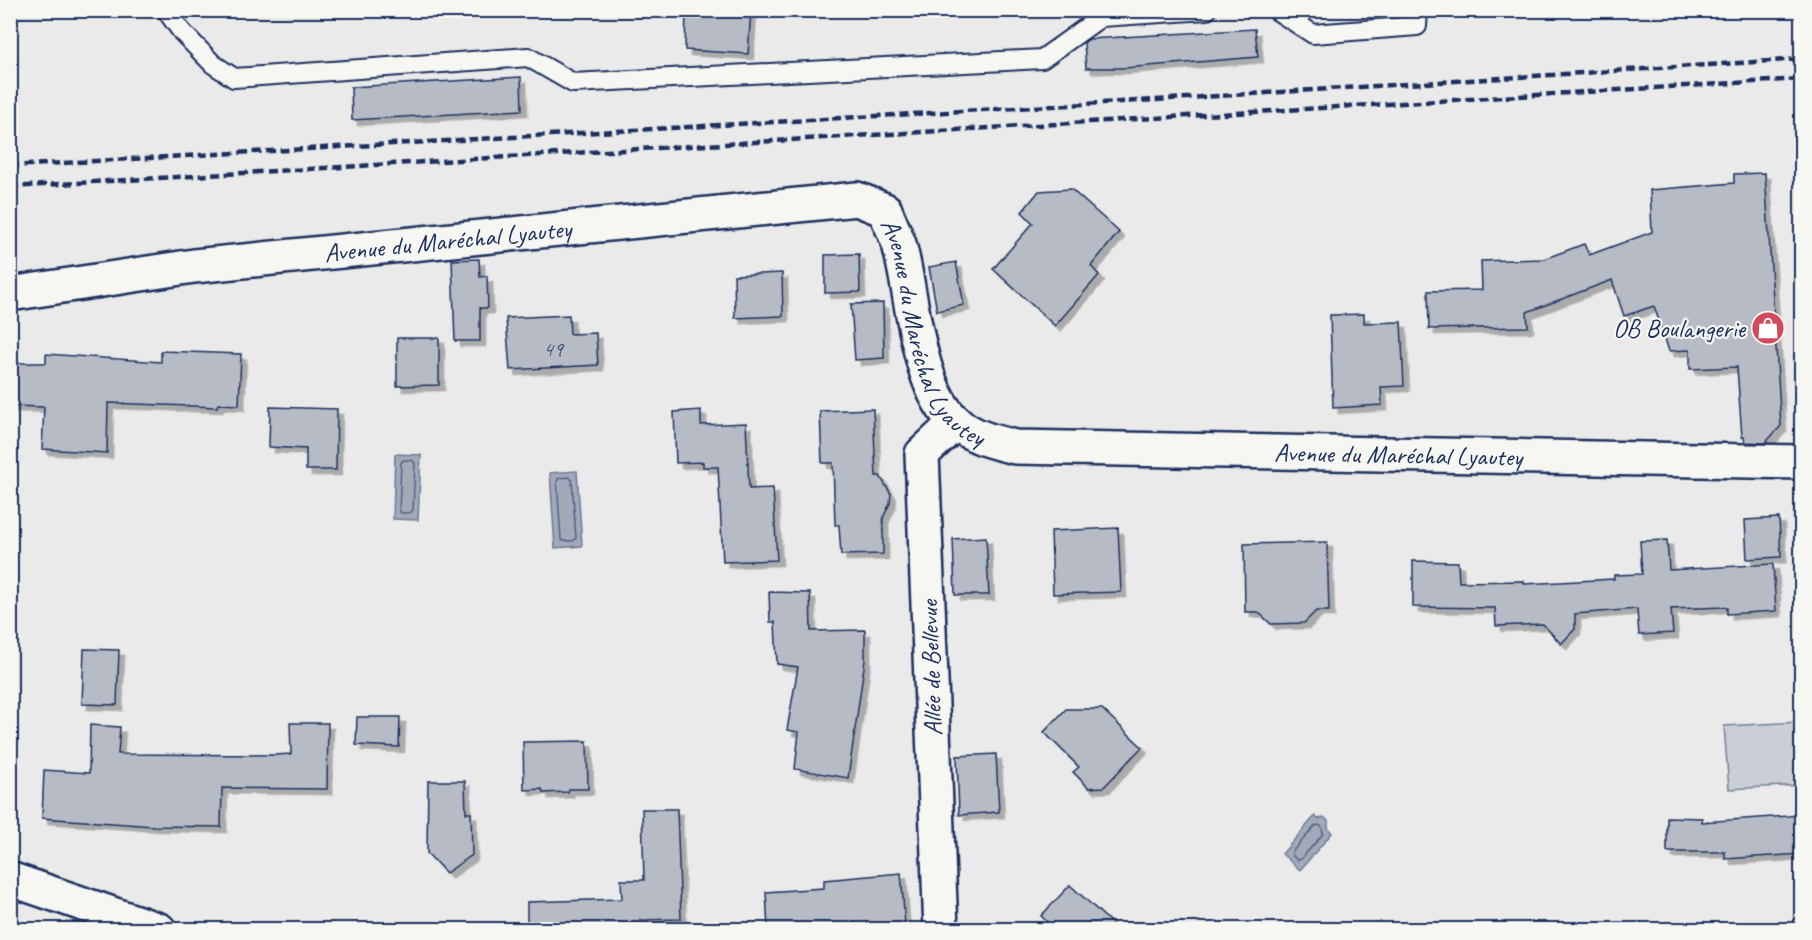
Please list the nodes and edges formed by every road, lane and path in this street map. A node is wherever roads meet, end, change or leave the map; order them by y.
1 (166, 10) edge
2 (1207, 10) edge
3 (1276, 10) edge
4 (1418, 10) edge
5 (10, 294) edge
6 (956, 422) junction
7 (1802, 462) edge
8 (10, 879) edge
9 (159, 930) edge
10 (941, 930) edge

1 - 2 lane
3 - 4 lane
5 - 6 street, Avenue du Maréchal Lyautey
6 - 7 street, Avenue du Maréchal Lyautey
6 - 10 street, Allée de Bellevue
8 - 9 street

